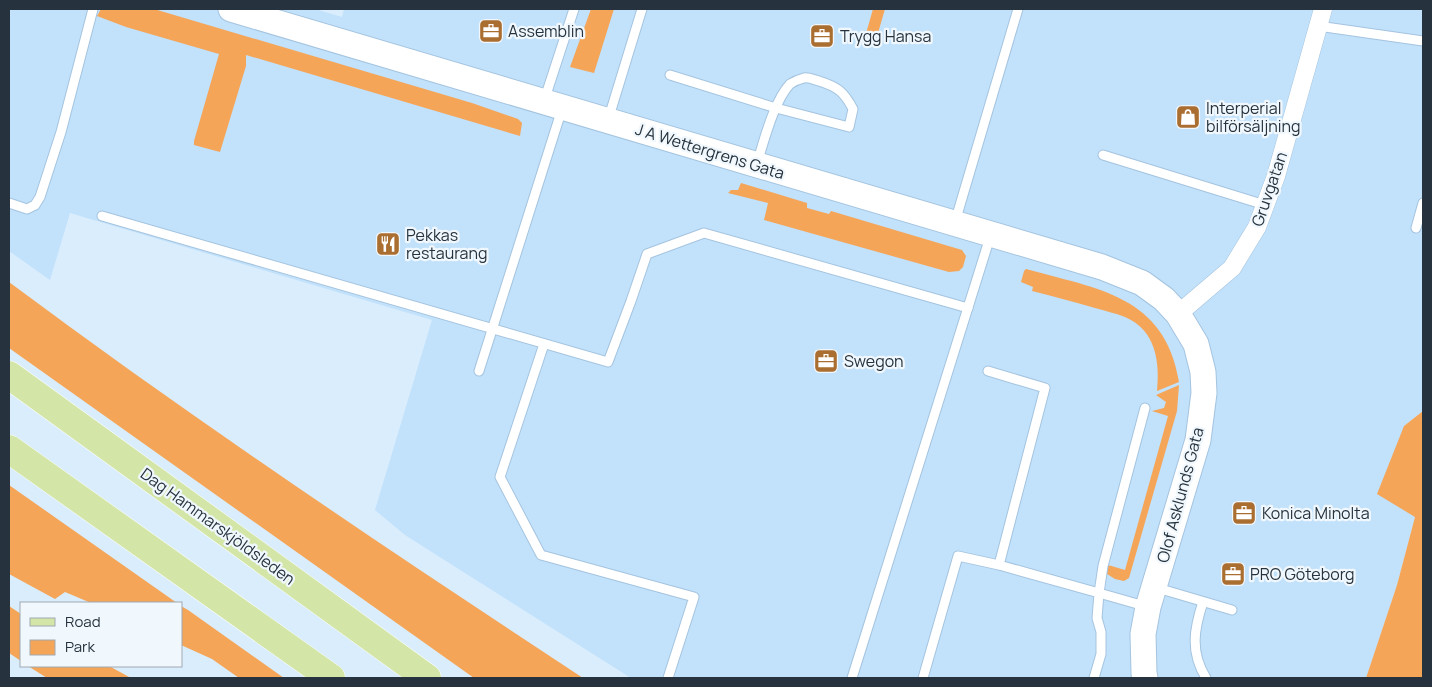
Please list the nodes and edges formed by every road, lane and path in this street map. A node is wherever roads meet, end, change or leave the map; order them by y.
1 (93, 9) edge
2 (231, 9) edge
3 (574, 9) edge
4 (642, 9) edge
5 (1018, 9) edge
6 (1320, 17) edge
7 (1423, 42) edge
8 (670, 75) dead end
9 (553, 104) junction
10 (776, 108) junction
11 (608, 120) junction
12 (1103, 155) dead end
13 (756, 164) junction
14 (9, 203) edge
15 (1423, 203) edge
16 (1265, 204) junction
17 (102, 216) dead end
18 (955, 224) junction
19 (1416, 228) dead end
20 (991, 234) junction
21 (968, 308) junction
22 (1178, 314) junction
23 (492, 328) junction
24 (544, 344) junction
25 (480, 371) dead end
26 (988, 372) dead end
27 (15, 378) edge
28 (1145, 408) dead end
29 (9, 449) edge
30 (999, 565) junction
31 (1099, 593) junction
32 (1151, 597) junction
33 (1203, 602) junction
34 (1232, 610) dead end
35 (331, 678) edge
36 (427, 678) edge
37 (668, 678) edge
38 (852, 678) edge
39 (923, 678) edge
40 (1094, 678) edge
41 (1145, 678) edge
42 (1206, 678) edge

1 - 14 lane
2 - 9 street, J A Wettergrens Gata
3 - 9 lane
4 - 11 lane
5 - 18 lane
6 - 7 lane
6 - 16 street, Gruvgatan
8 - 10 lane
9 - 11 street, J A Wettergrens Gata
9 - 23 lane
10 - 10 lane
10 - 13 lane
11 - 13 street, J A Wettergrens Gata
12 - 16 lane
13 - 18 street, J A Wettergrens Gata
15 - 19 lane
16 - 22 street, Gruvgatan
17 - 23 lane
18 - 20 street, J A Wettergrens Gata
20 - 21 lane
20 - 22 street, J A Wettergrens Gata
21 - 24 lane
21 - 38 lane
22 - 32 street, Olof Asklunds Gata
23 - 24 lane
23 - 25 lane
24 - 37 lane
26 - 30 lane
27 - 36 main road, Dag Hammarskjöldsleden
28 - 31 lane
29 - 35 main road
30 - 31 lane
30 - 39 lane
31 - 32 lane
31 - 40 lane
32 - 33 lane
32 - 41 street, Olof Asklunds Gata
33 - 34 lane
33 - 42 lane

